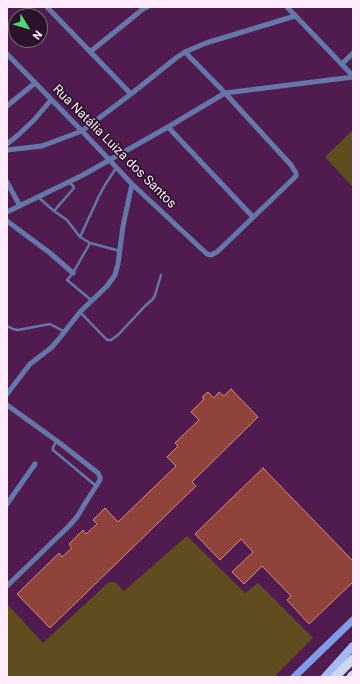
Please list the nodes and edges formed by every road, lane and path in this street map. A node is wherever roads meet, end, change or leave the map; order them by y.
1 (48, 7) edge
2 (147, 7) edge
3 (287, 7) edge
4 (296, 16) junction
5 (90, 52) junction
6 (185, 52) junction
7 (353, 53) edge
8 (7, 54) edge
9 (342, 64) junction
10 (353, 76) edge
11 (35, 83) junction
12 (225, 93) junction
13 (131, 94) junction
14 (51, 100) junction
15 (7, 106) edge
16 (168, 127) junction
17 (82, 131) junction
18 (7, 144) edge
19 (7, 150) edge
20 (109, 160) junction
21 (116, 168) junction
22 (69, 181) junction
23 (7, 182) edge
24 (132, 184) junction
25 (38, 197) junction
26 (20, 206) junction
27 (54, 211) junction
28 (7, 212) edge
29 (253, 218) junction
30 (7, 221) edge
31 (80, 237) junction
32 (90, 243) junction
33 (120, 251) junction
34 (73, 273) junction
35 (161, 275) dead end
36 (91, 300) junction
37 (80, 312) junction
38 (7, 326) edge
39 (65, 332) junction
40 (7, 394) edge
41 (7, 405) edge
42 (57, 441) junction
43 (35, 464) dead end
44 (96, 486) junction
45 (7, 504) edge
46 (7, 586) edge
47 (353, 620) edge
48 (353, 646) edge
49 (353, 659) edge
50 (294, 677) edge
51 (325, 677) edge
52 (335, 677) edge

1 - 5 street
2 - 5 street
3 - 4 street
4 - 6 street
4 - 9 street
5 - 13 street
6 - 12 street
6 - 13 street
7 - 9 street
8 - 11 street, Rua Natália Luiza dos Santos
9 - 10 street
10 - 12 street
11 - 14 street, Rua Natália Luiza dos Santos
11 - 15 street
12 - 16 street
12 - 29 street
13 - 17 street
14 - 17 street, Rua Natália Luiza dos Santos
14 - 18 street
16 - 20 street
16 - 29 street
17 - 19 street
17 - 20 street, Rua Natália Luiza dos Santos
20 - 21 street, Rua Natália Luiza dos Santos
20 - 22 street
21 - 24 street, Rua Natália Luiza dos Santos
21 - 31 lane
22 - 25 street
22 - 27 lane
23 - 26 street
24 - 29 street, Rua Natália Luiza dos Santos
24 - 33 street
25 - 26 street
25 - 27 lane
26 - 28 street
27 - 31 lane
30 - 34 street
31 - 32 lane
32 - 33 lane
32 - 34 lane
33 - 36 street
34 - 36 lane
35 - 37 lane
36 - 37 street
37 - 39 street
38 - 39 lane
39 - 40 street
41 - 42 street
42 - 44 street
42 - 44 lane
43 - 45 street
44 - 46 street
47 - 50 main road
48 - 51 main road
49 - 52 highway

